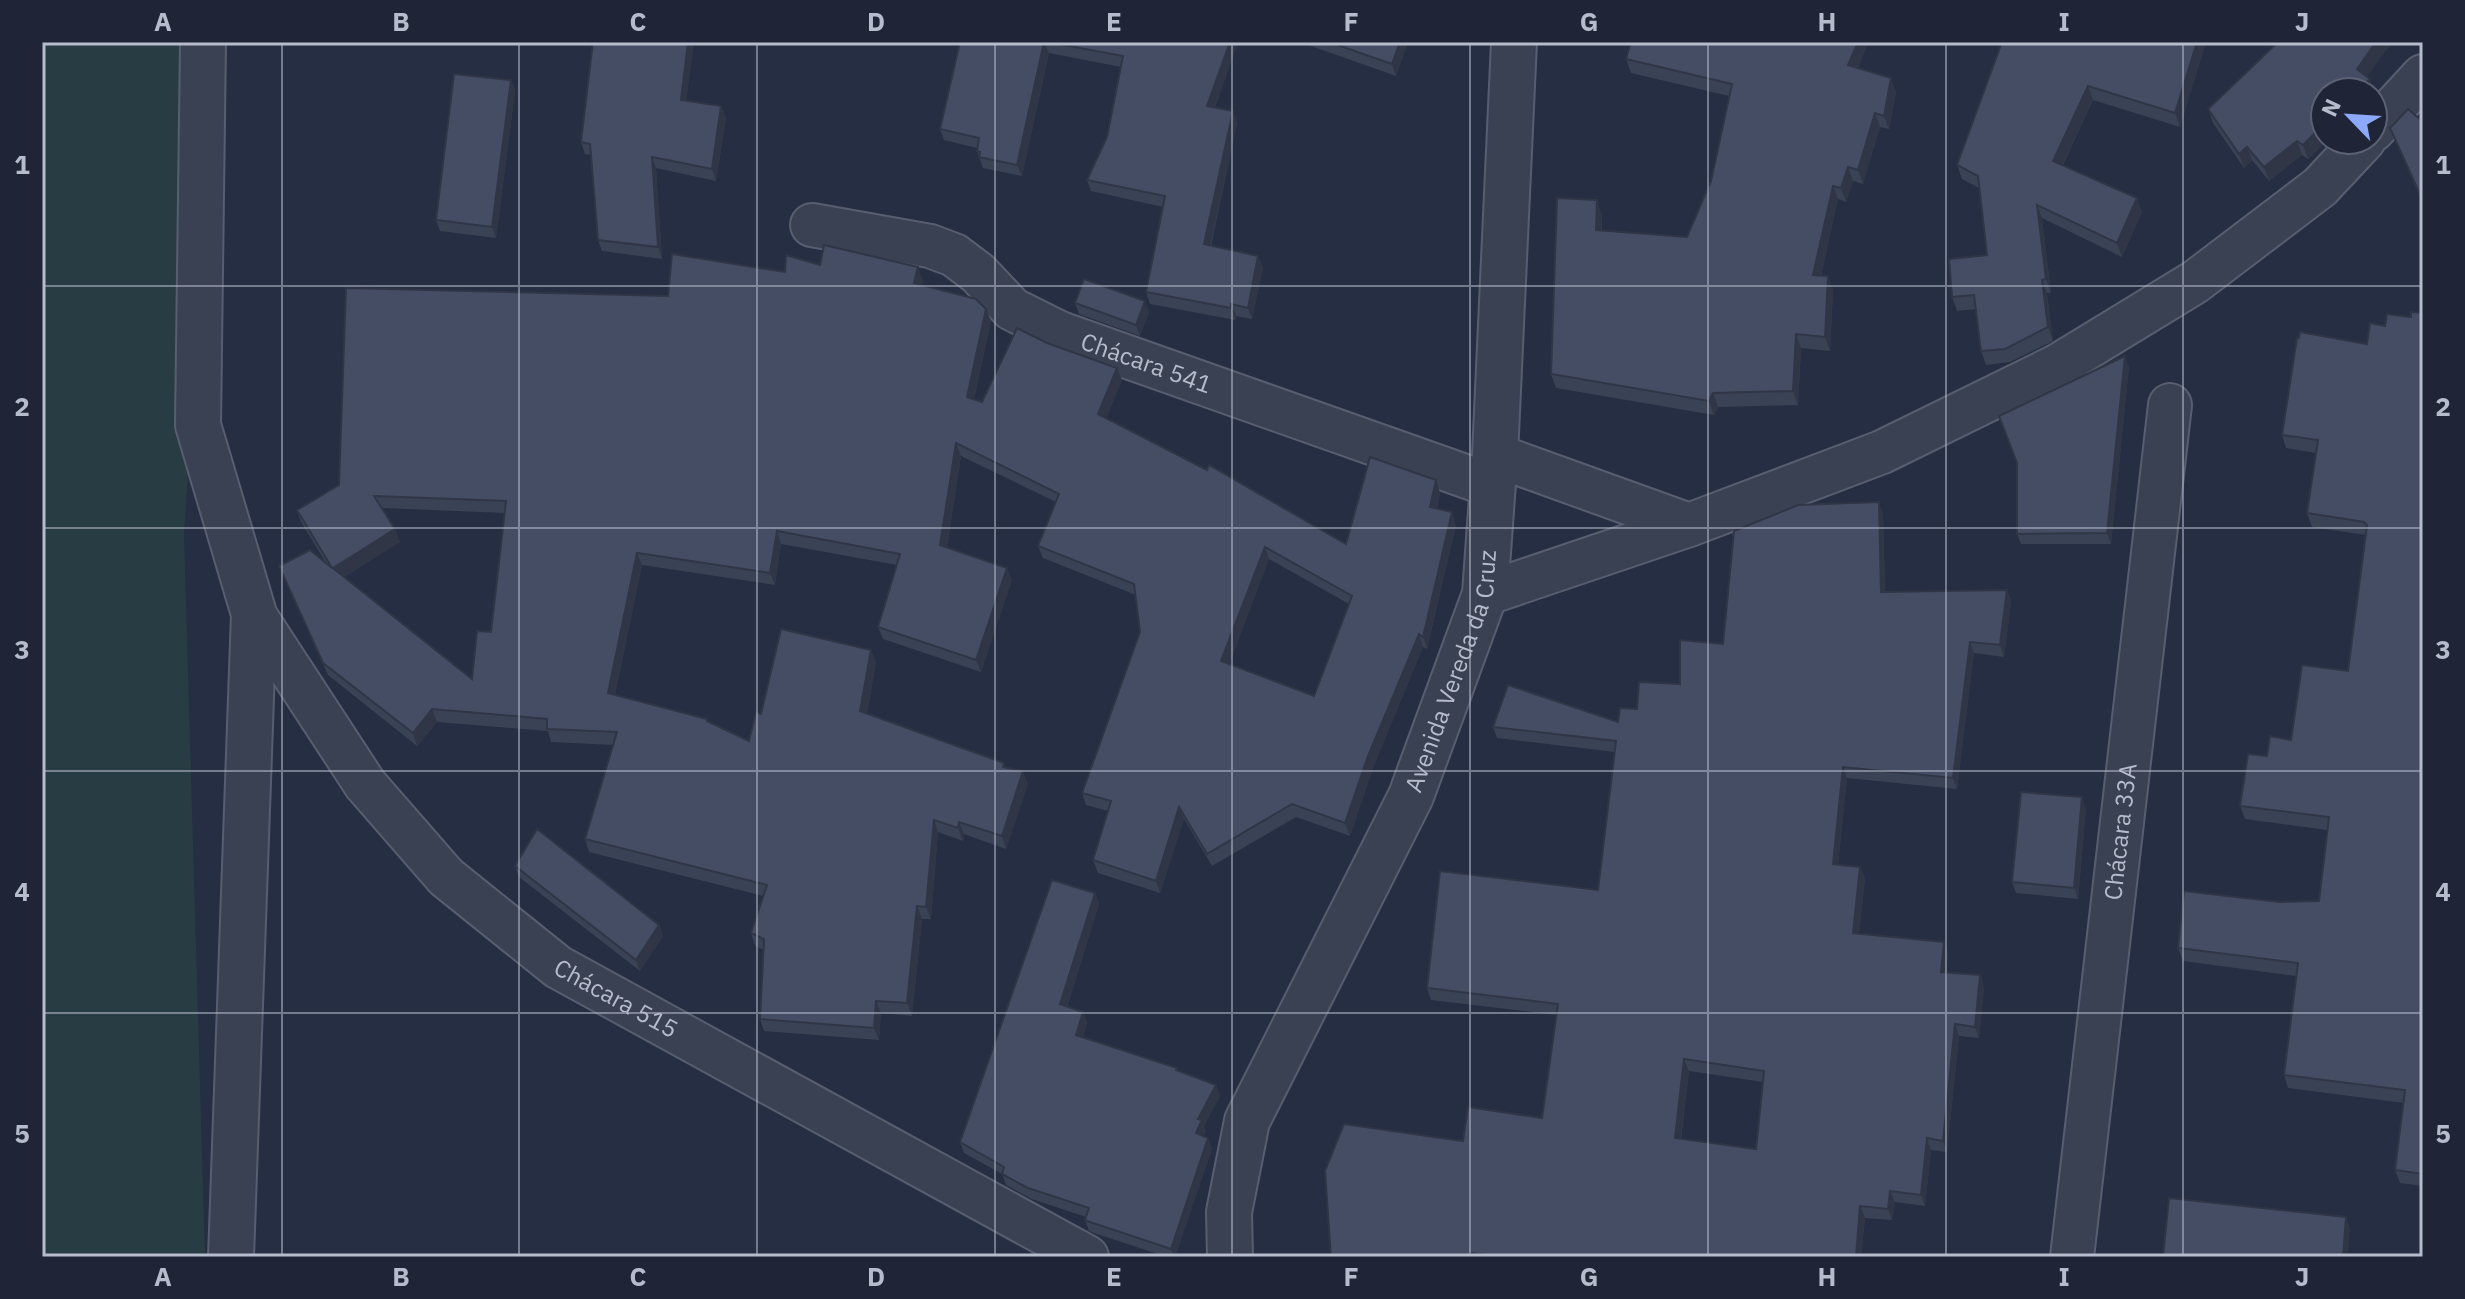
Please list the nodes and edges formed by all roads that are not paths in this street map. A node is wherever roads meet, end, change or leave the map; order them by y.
1 (203, 42) edge
2 (1514, 42) edge
3 (2423, 76) edge
4 (2389, 113) edge
5 (2349, 156) edge
6 (812, 225) dead end
7 (2170, 405) dead end
8 (1494, 471) junction
9 (1689, 525) junction
10 (1485, 594) junction
11 (254, 614) junction
12 (231, 1257) edge
13 (1087, 1257) edge
14 (1230, 1257) edge
15 (2072, 1257) edge

1 - 11 street
2 - 8 street, Avenida Vereda da Cruz
3 - 4 street
5 - 9 street
6 - 8 street, Chácara 541
7 - 15 street, Chácara 33A
8 - 9 street, Chácara 541
8 - 10 street, Avenida Vereda da Cruz
9 - 10 street
10 - 14 street, Avenida Vereda da Cruz
11 - 12 street
11 - 13 street, Chácara 515

